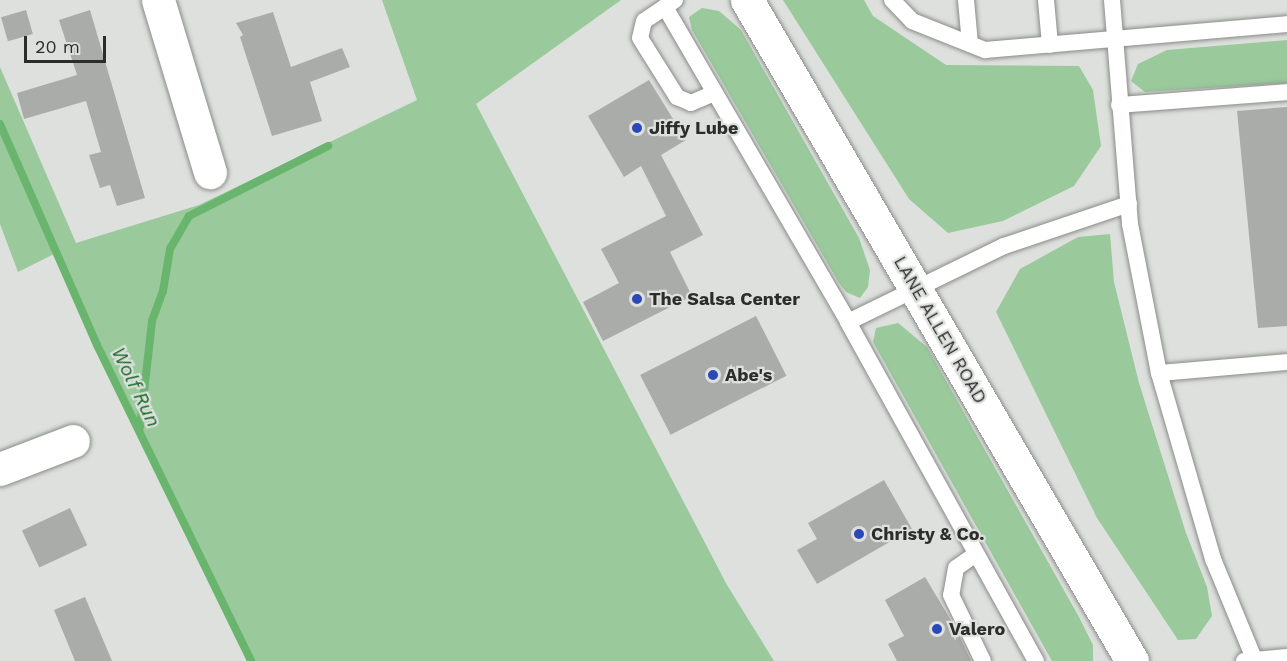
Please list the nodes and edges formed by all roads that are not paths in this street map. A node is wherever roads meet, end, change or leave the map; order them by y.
1 (158, 0) edge
2 (747, 0) edge
3 (892, 0) edge
4 (966, 0) edge
5 (1046, 0) edge
6 (1112, 0) edge
7 (670, 3) edge
8 (1287, 24) edge
9 (1113, 39) junction
10 (970, 44) junction
11 (1050, 45) junction
12 (1287, 92) edge
13 (714, 93) junction
14 (1119, 105) junction
15 (210, 172) dead end
16 (1129, 204) junction
17 (915, 286) junction
18 (848, 322) junction
19 (1287, 362) edge
20 (1159, 373) junction
21 (73, 441) dead end
22 (0, 470) edge
23 (976, 554) junction
24 (1287, 657) edge
25 (983, 661) edge
26 (1036, 661) edge
27 (1132, 661) edge
28 (1251, 661) edge

1 - 15 main road
2 - 17 main road, LANE ALLEN ROAD
3 - 10 lane
4 - 10 lane
5 - 11 lane
6 - 9 lane
7 - 13 lane
7 - 13 lane
8 - 9 lane
9 - 11 lane
9 - 14 lane
10 - 11 lane
12 - 14 lane
13 - 18 lane
14 - 16 lane
16 - 17 lane
16 - 20 lane
17 - 18 lane
17 - 27 main road, LANE ALLEN ROAD
18 - 23 lane
19 - 20 lane
20 - 28 lane
21 - 22 main road
23 - 25 lane
23 - 26 lane
24 - 28 lane

